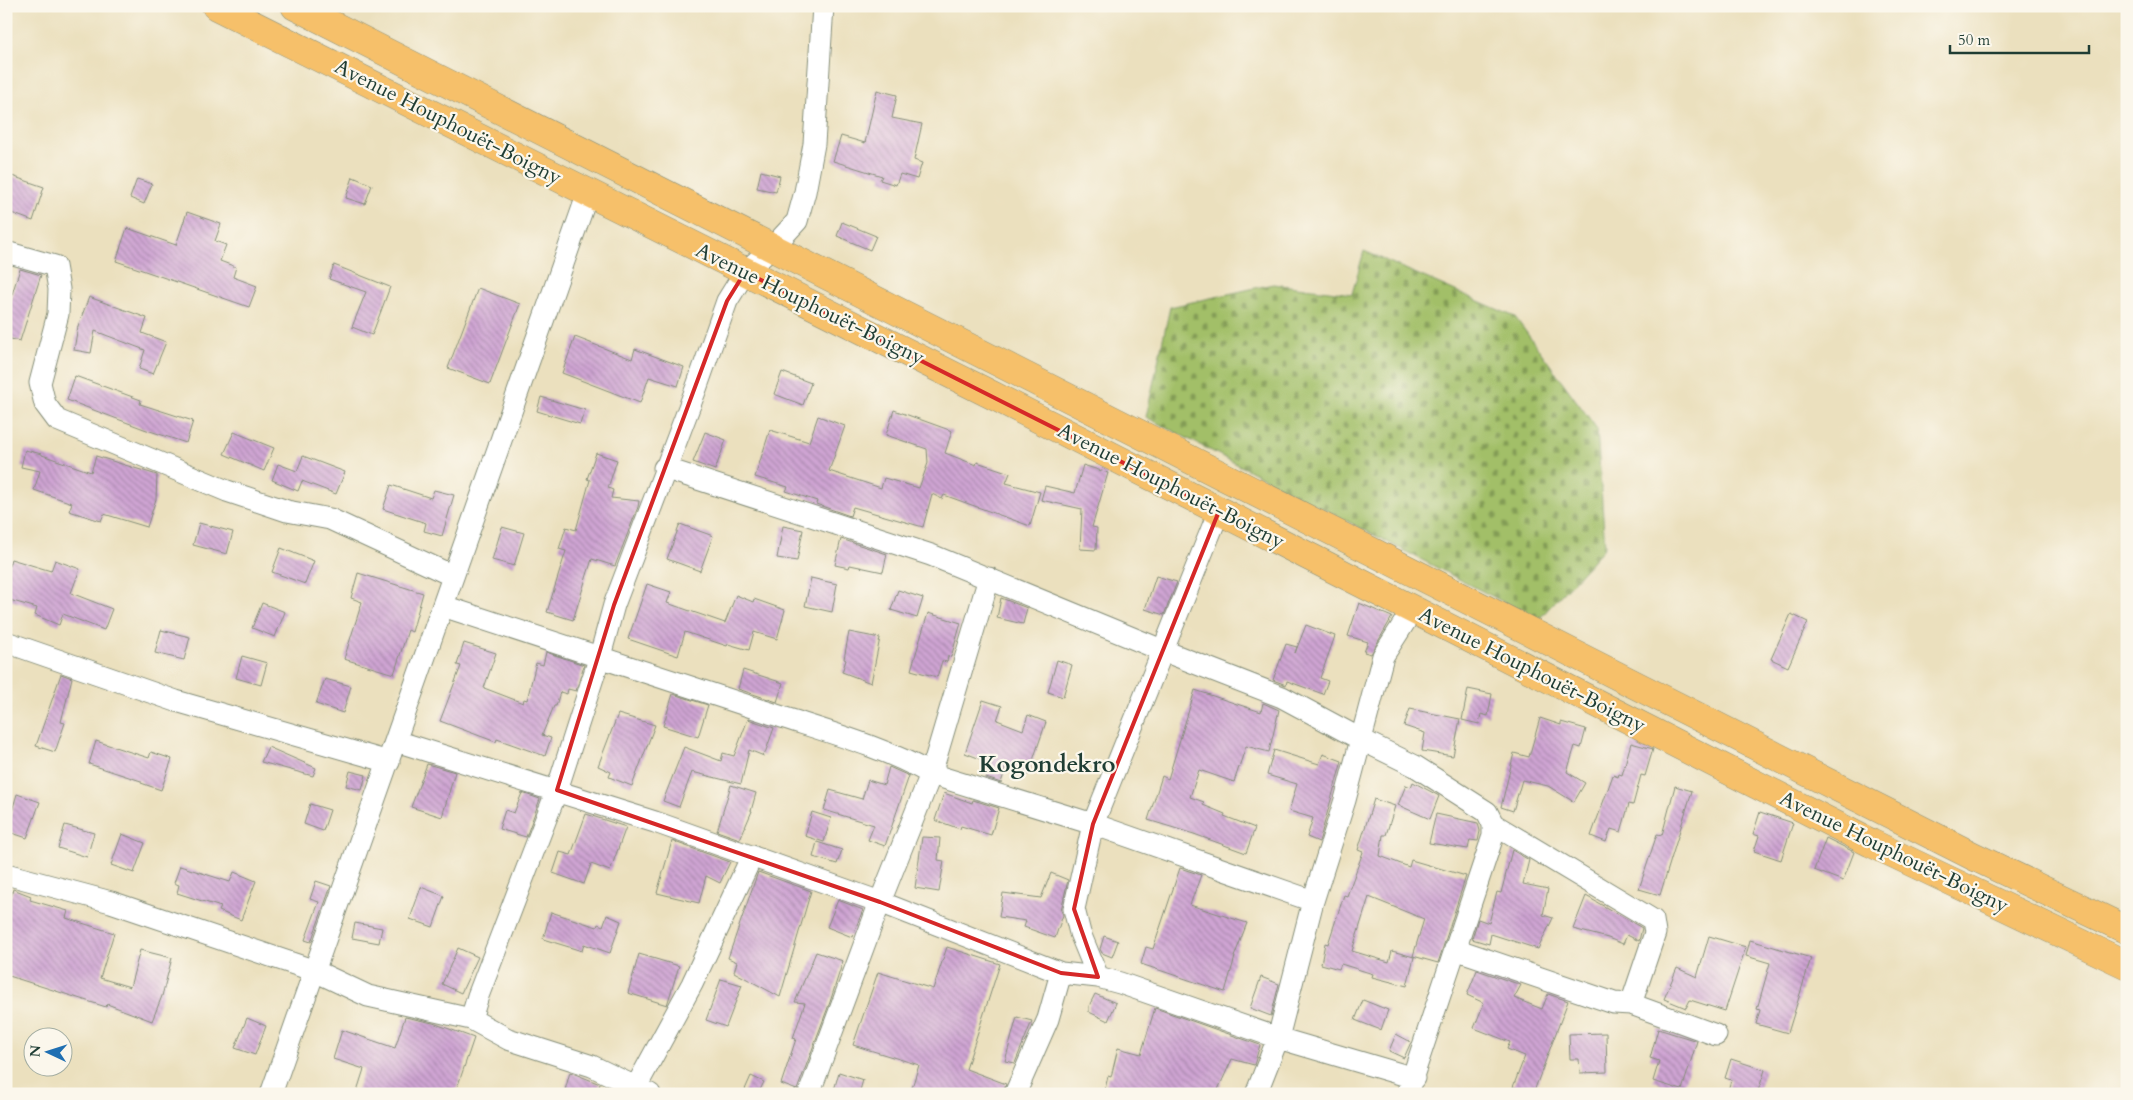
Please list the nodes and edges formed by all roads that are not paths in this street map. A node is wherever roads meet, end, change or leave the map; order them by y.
1 (216, 6) edge
2 (295, 6) edge
3 (823, 6) edge
4 (588, 193) junction
5 (773, 247) junction
6 (6, 252) edge
7 (745, 272) junction
8 (664, 468) junction
9 (1219, 511) junction
10 (453, 576) junction
11 (989, 578) junction
12 (443, 606) junction
13 (1413, 609) junction
14 (6, 642) edge
15 (1164, 651) junction
16 (600, 656) junction
17 (1362, 740) junction
18 (396, 741) junction
19 (389, 762) junction
20 (931, 774) junction
21 (557, 790) junction
22 (1093, 824) junction
23 (1493, 824) junction
24 (752, 856) junction
25 (6, 874) edge
26 (1313, 901) junction
27 (880, 902) junction
28 (2127, 930) edge
29 (1456, 949) junction
30 (2127, 965) edge
31 (315, 971) junction
32 (1061, 973) junction
33 (1098, 977) junction
34 (1631, 1004) junction
35 (471, 1019) junction
36 (1716, 1035) dead end
37 (1278, 1038) junction
38 (1410, 1086) edge
39 (641, 1092) edge
40 (271, 1094) edge
41 (809, 1094) edge
42 (1015, 1094) edge
43 (1256, 1094) edge

1 - 4 highway, Avenue Houphouët-Boigny
2 - 5 highway, Avenue Houphouët-Boigny
3 - 5 street
4 - 7 highway, Avenue Houphouët-Boigny
4 - 10 street
5 - 7 street
5 - 28 highway, Avenue Houphouët-Boigny
6 - 10 street
7 - 8 street
7 - 9 highway, Avenue Houphouët-Boigny
8 - 11 street
8 - 16 street
9 - 13 highway, Avenue Houphouët-Boigny
9 - 15 street
10 - 12 street
11 - 15 street
11 - 20 street
12 - 16 street
12 - 18 street
13 - 17 street
13 - 30 highway, Avenue Houphouët-Boigny
14 - 19 street
15 - 17 street
15 - 22 street
16 - 20 street
16 - 21 street
17 - 23 street
17 - 26 street
18 - 19 street
18 - 21 street
19 - 31 street
20 - 22 street
20 - 27 street
21 - 24 street
21 - 35 street
22 - 26 street
22 - 33 street
23 - 29 street
23 - 34 street
24 - 27 street
24 - 39 street
25 - 31 street
26 - 37 street
27 - 32 street
27 - 41 street
29 - 34 street
29 - 38 street
31 - 35 street
31 - 40 street
32 - 33 street
32 - 42 street
33 - 37 street
34 - 36 street
35 - 39 street
37 - 38 street
37 - 43 street

